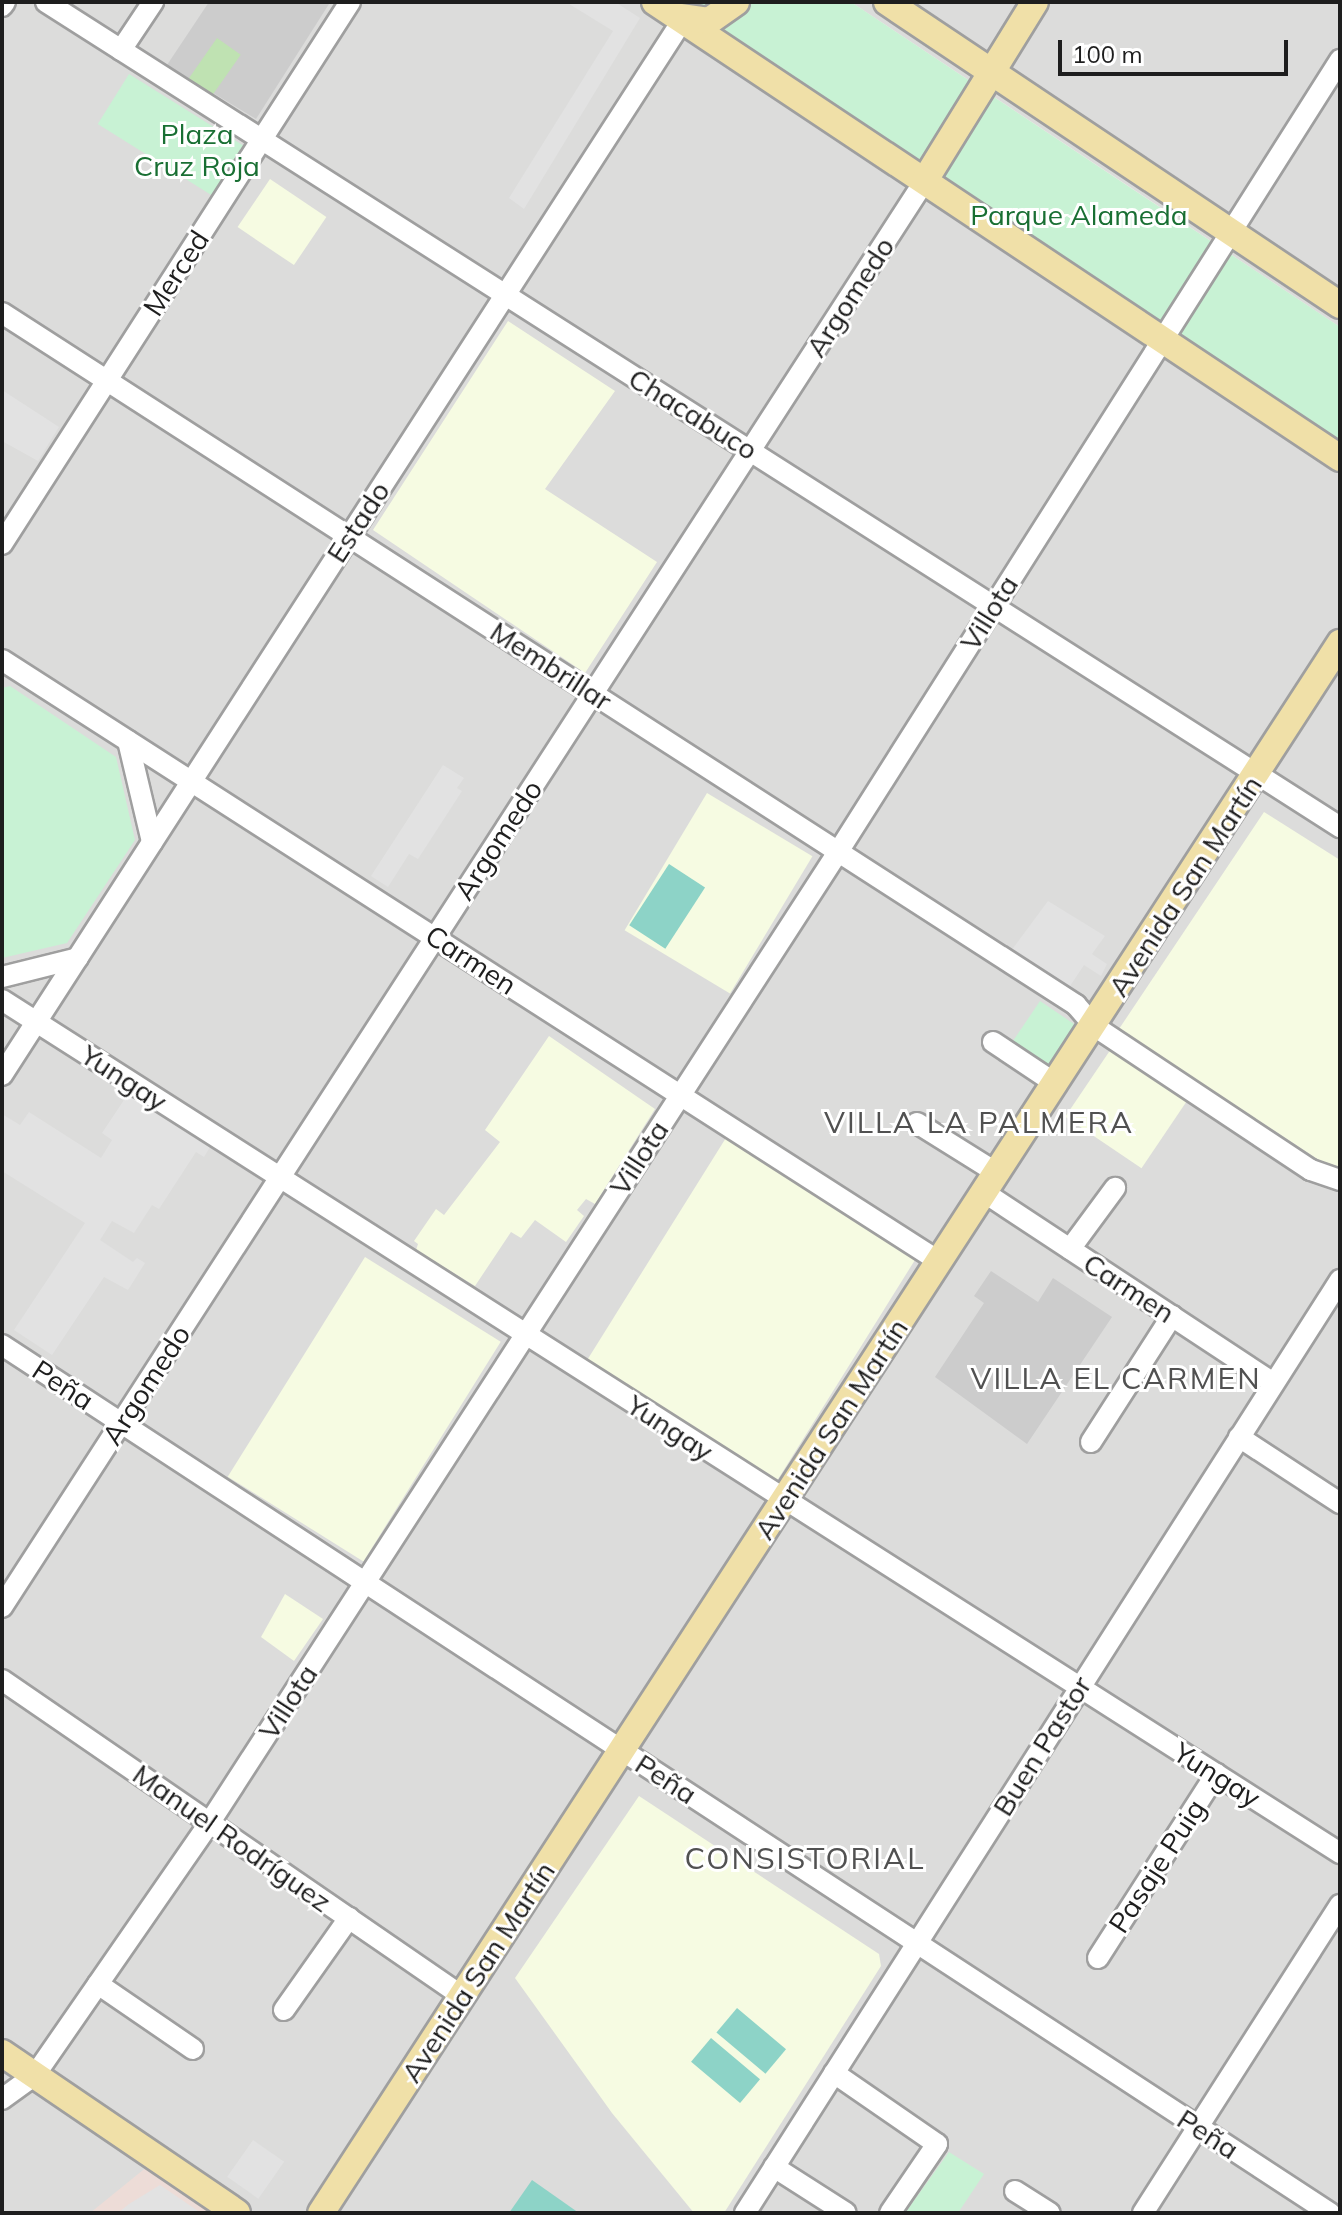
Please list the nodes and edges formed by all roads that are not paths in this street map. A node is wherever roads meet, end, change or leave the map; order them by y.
1 (46, 2) edge
2 (153, 2) edge
3 (350, 2) edge
4 (655, 2) edge
5 (720, 2) edge
6 (736, 2) edge
7 (887, 2) edge
8 (1035, 2) edge
9 (681, 8) edge
10 (121, 50) junction
11 (1340, 60) edge
12 (991, 72) junction
13 (262, 140) junction
14 (925, 180) junction
15 (1231, 232) junction
16 (505, 294) junction
17 (1340, 305) edge
18 (2, 313) edge
19 (1162, 341) junction
20 (107, 380) junction
21 (751, 450) junction
22 (1340, 458) edge
23 (349, 536) junction
24 (2, 544) edge
25 (994, 605) junction
26 (1340, 643) edge
27 (6, 666) edge
28 (593, 693) junction
29 (128, 741) junction
30 (1257, 774) junction
31 (191, 781) junction
32 (1340, 827) edge
33 (152, 842) junction
34 (838, 852) junction
35 (435, 937) junction
36 (78, 958) junction
37 (2, 977) edge
38 (2, 1000) edge
39 (37, 1022) junction
40 (1094, 1026) junction
41 (993, 1042) dead end
42 (2, 1075) edge
43 (1056, 1084) junction
44 (681, 1094) junction
45 (917, 1123) dead end
46 (280, 1178) junction
47 (1340, 1180) edge
48 (991, 1183) junction
49 (1115, 1188) dead end
50 (1070, 1249) junction
51 (940, 1262) junction
52 (1340, 1280) edge
53 (1172, 1316) junction
54 (525, 1334) junction
55 (2, 1345) edge
56 (1273, 1383) junction
57 (121, 1423) junction
58 (1239, 1437) junction
59 (1091, 1442) dead end
60 (784, 1501) junction
61 (1340, 1503) edge
62 (365, 1583) junction
63 (2, 1607) edge
64 (2, 1680) edge
65 (1079, 1688) junction
66 (622, 1750) junction
67 (1216, 1774) junction
68 (210, 1822) junction
69 (1340, 1853) edge
70 (1340, 1905) edge
71 (349, 1918) junction
72 (917, 1943) junction
73 (1098, 1958) dead end
74 (98, 1984) junction
75 (462, 1996) junction
76 (284, 2010) dead end
77 (193, 2049) dead end
78 (2, 2053) edge
79 (834, 2073) junction
80 (35, 2075) junction
81 (2, 2099) edge
82 (1198, 2127) junction
83 (774, 2167) junction
84 (1015, 2191) dead end
85 (237, 2213) edge
86 (321, 2213) edge
87 (745, 2213) edge
88 (846, 2213) edge
89 (890, 2213) edge
90 (1050, 2213) edge
91 (1143, 2213) edge
92 (1330, 2213) edge

1 - 10 street, Chacabuco
2 - 10 street
3 - 13 street, Merced
4 - 9 main road
5 - 9 street
6 - 9 main road
7 - 12 main road
8 - 12 main road, Argomedo
9 - 14 main road
9 - 16 street, Estado
10 - 13 street, Chacabuco
11 - 15 street, Villota
12 - 14 main road, Argomedo
12 - 15 main road
13 - 16 street, Chacabuco
13 - 20 street, Merced
14 - 19 main road
14 - 21 street, Argomedo
15 - 17 main road
15 - 19 street, Villota
16 - 21 street, Chacabuco
16 - 23 street, Estado
18 - 20 street, Membrillar
19 - 22 main road
19 - 25 street, Villota
20 - 23 street, Membrillar
20 - 24 street, Merced
21 - 25 street, Chacabuco
21 - 28 street, Argomedo
23 - 28 street, Membrillar
23 - 31 street, Estado
25 - 30 street, Chacabuco
25 - 34 street, Villota
26 - 30 main road, Avenida San Martín
27 - 29 street, Carmen
28 - 34 street, Membrillar
28 - 35 street, Argomedo
29 - 31 street, Carmen
29 - 33 street
30 - 32 street, Chacabuco
30 - 40 main road, Avenida San Martín
31 - 33 street, Estado
31 - 35 street, Carmen
33 - 36 street, Estado
34 - 40 street, Membrillar
34 - 44 street, Villota
35 - 44 street, Carmen
35 - 46 street, Argomedo
36 - 37 street
36 - 39 street, Estado
38 - 39 street, Yungay
39 - 42 street, Estado
39 - 46 street, Yungay
40 - 43 main road, Avenida San Martín
40 - 47 street, Membrillar
41 - 43 street
43 - 48 main road, Avenida San Martín
44 - 51 street, Carmen
44 - 54 street, Villota
45 - 48 street, Carmen
46 - 54 street, Yungay
46 - 57 street, Argomedo
48 - 50 street, Carmen
48 - 51 main road, Avenida San Martín
49 - 50 street
50 - 53 street, Carmen
51 - 60 main road, Avenida San Martín
52 - 56 street, Buen Pastor
53 - 56 street, Carmen
53 - 59 street
54 - 60 street, Yungay
54 - 62 street, Villota
55 - 57 street, Peña
56 - 58 street, Buen Pastor
57 - 62 street, Peña
57 - 63 street, Argomedo
58 - 61 street
58 - 65 street, Buen Pastor
60 - 65 street, Yungay
60 - 66 main road, Avenida San Martín
62 - 66 street, Peña
62 - 68 street, Villota
64 - 68 street, Manuel Rodríguez
65 - 67 street, Yungay
65 - 72 street, Buen Pastor
66 - 72 street, Peña
66 - 75 main road, Avenida San Martín
67 - 69 street, Yungay
67 - 73 street, Pasaje Puig
68 - 71 street, Manuel Rodríguez
68 - 74 street, Villota
70 - 82 street
71 - 75 street, Manuel Rodríguez
71 - 76 street
72 - 79 street, Buen Pastor
72 - 82 street, Peña
74 - 77 street
74 - 80 street, Villota
75 - 86 main road, Avenida San Martín
78 - 80 main road
79 - 83 street, Buen Pastor
79 - 89 street
80 - 81 street, Villota
80 - 85 main road
82 - 91 street
82 - 92 street, Peña
83 - 87 street, Buen Pastor
83 - 88 street
84 - 90 street

